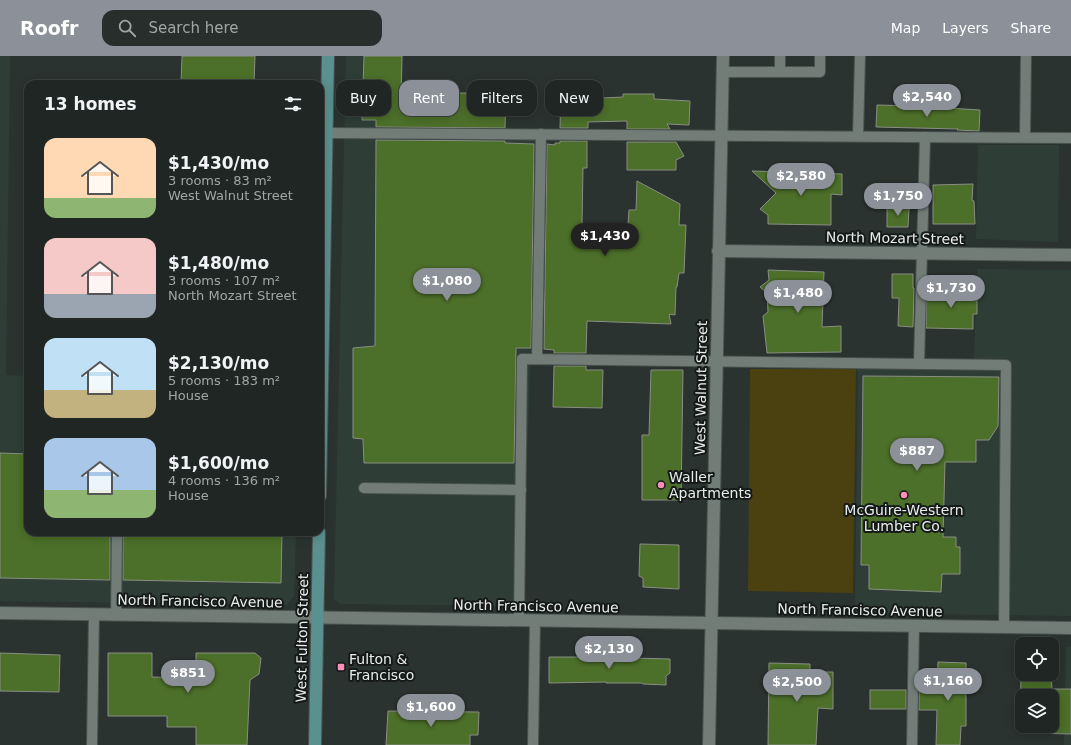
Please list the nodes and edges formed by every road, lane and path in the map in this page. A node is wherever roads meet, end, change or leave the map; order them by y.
1 (328, 56) edge
2 (723, 56) edge
3 (780, 56) edge
4 (820, 56) edge
5 (860, 56) edge
6 (1026, 56) edge
7 (722, 72) junction
8 (780, 72) junction
9 (327, 132) junction
10 (541, 134) junction
11 (720, 135) junction
12 (858, 136) junction
13 (925, 137) junction
14 (1025, 137) junction
15 (1071, 138) edge
16 (324, 188) edge
17 (718, 251) junction
18 (922, 254) junction
19 (1071, 255) edge
20 (537, 359) junction
21 (716, 362) junction
22 (919, 364) junction
23 (364, 488) dead end
24 (521, 490) junction
25 (117, 536) edge
26 (319, 536) edge
27 (0, 613) edge
28 (94, 614) junction
29 (116, 615) junction
30 (318, 618) junction
31 (519, 621) junction
32 (535, 621) junction
33 (711, 623) junction
34 (914, 626) junction
35 (1004, 627) junction
36 (1071, 628) edge
37 (92, 745) edge
38 (315, 745) edge
39 (533, 745) edge
40 (709, 745) edge
41 (912, 745) edge

1 - 9 street
2 - 7 street, West Walnut Street
3 - 8 lane
4 - 8 lane
5 - 12 lane
6 - 14 lane
7 - 8 lane
7 - 11 street, West Walnut Street
9 - 10 lane
9 - 16 street
10 - 11 lane
10 - 20 lane
11 - 12 lane
11 - 17 street, West Walnut Street
12 - 13 lane
13 - 14 lane
13 - 18 lane
14 - 15 lane
17 - 18 street, North Mozart Street
17 - 21 street, West Walnut Street
18 - 19 street, North Mozart Street
18 - 22 lane
20 - 21 lane
20 - 24 lane
21 - 22 lane
21 - 33 street, West Walnut Street
22 - 35 lane
23 - 24 lane
24 - 31 lane
25 - 29 lane
26 - 30 street, West Fulton Street
27 - 28 street, North Francisco Avenue
28 - 29 street, North Francisco Avenue
28 - 37 lane
29 - 30 street, North Francisco Avenue
30 - 31 street, North Francisco Avenue
30 - 38 street, West Fulton Street
31 - 32 street, North Francisco Avenue
32 - 33 street, North Francisco Avenue
32 - 39 lane
33 - 34 street, North Francisco Avenue
33 - 40 street, West Walnut Street
34 - 35 street, North Francisco Avenue
34 - 41 lane
35 - 36 street, North Francisco Avenue

